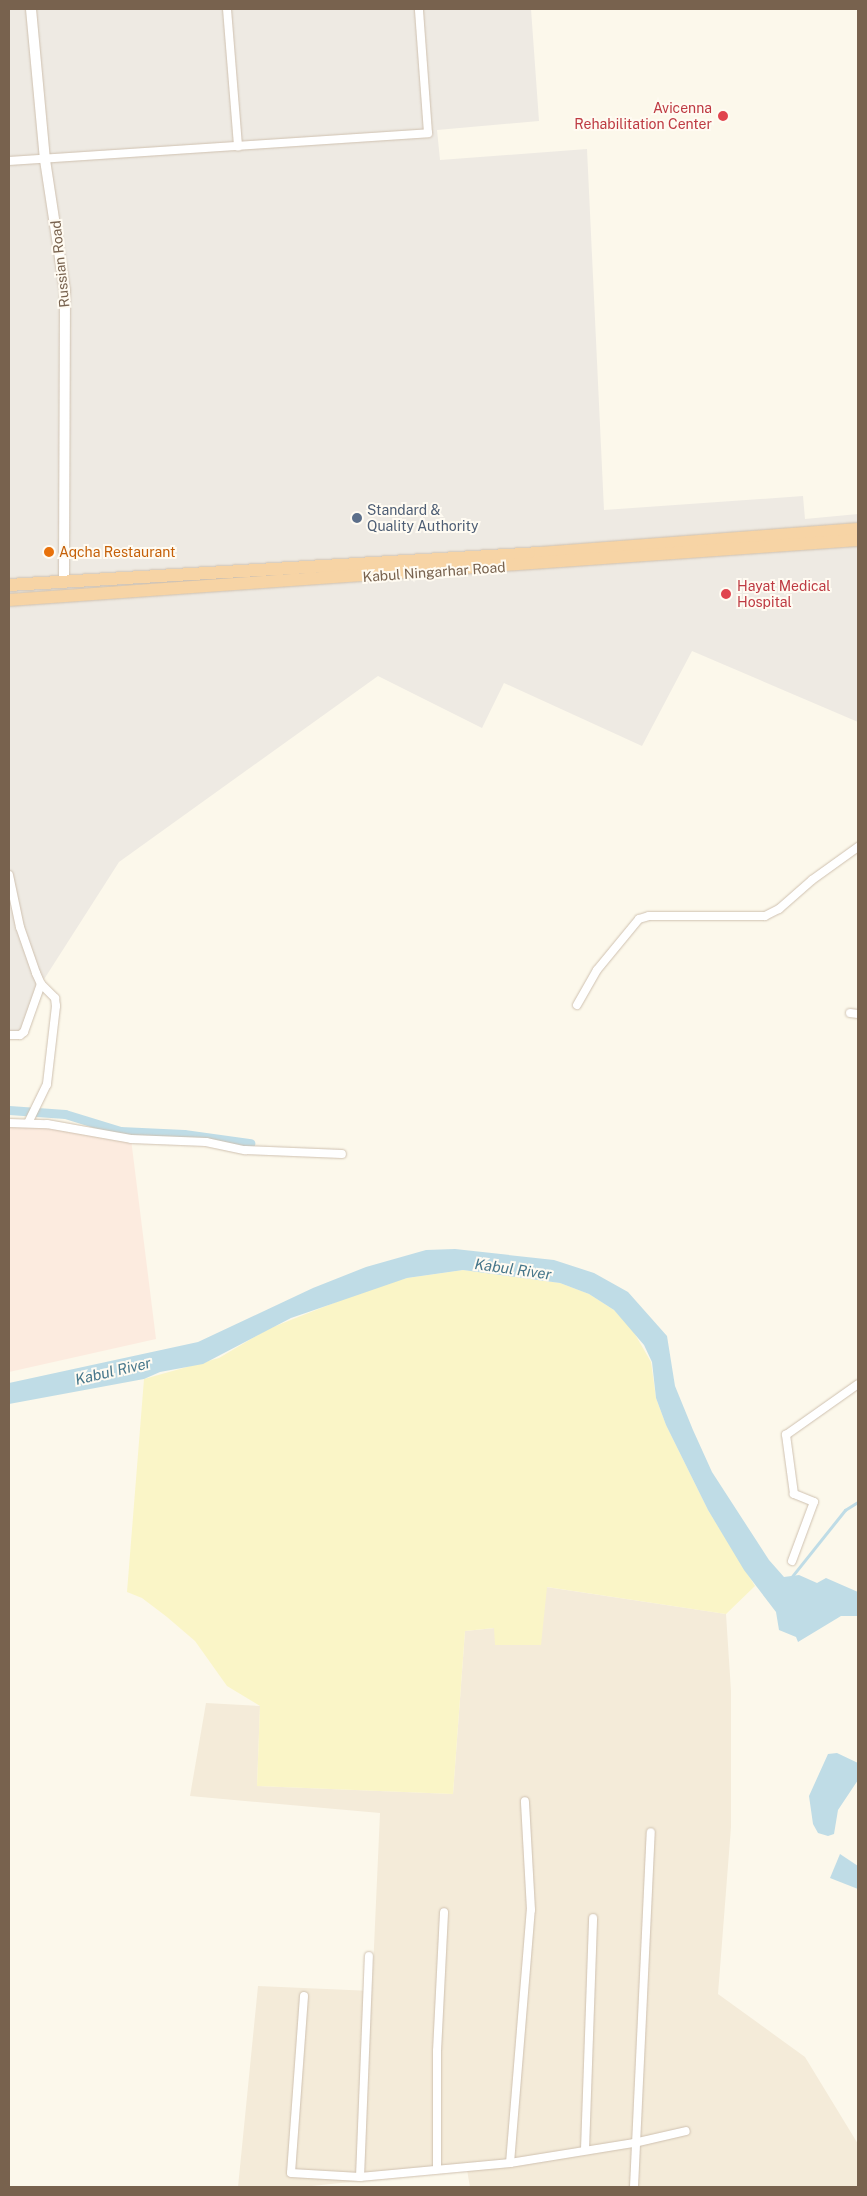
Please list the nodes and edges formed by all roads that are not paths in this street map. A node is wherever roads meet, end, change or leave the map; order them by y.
1 (31, 9) edge
2 (227, 9) edge
3 (419, 9) edge
4 (238, 147) junction
5 (45, 160) junction
6 (9, 161) edge
7 (858, 528) edge
8 (786, 540) junction
9 (858, 540) edge
10 (634, 551) junction
11 (64, 582) junction
12 (9, 585) edge
13 (9, 600) edge
14 (858, 847) edge
15 (9, 875) edge
16 (41, 984) junction
17 (577, 1005) dead end
18 (9, 1035) edge
19 (28, 1123) junction
20 (9, 1124) edge
21 (342, 1154) dead end
22 (858, 1384) edge
23 (792, 1561) dead end
24 (526, 1801) dead end
25 (651, 1832) dead end
26 (444, 1912) dead end
27 (593, 1918) dead end
28 (369, 1956) dead end
29 (304, 1996) dead end
30 (686, 2131) dead end
31 (634, 2143) junction
32 (585, 2150) junction
33 (510, 2163) junction
34 (437, 2168) junction
35 (360, 2177) junction
36 (634, 2187) edge

1 - 5 main road, Russian Road
2 - 4 street
3 - 4 street
4 - 5 street
5 - 6 street
5 - 11 main road, Russian Road
7 - 8 highway, Kabul Ningarhar Road
8 - 9 highway, Kabul Ningarhar Road
8 - 10 highway, Kabul Ningarhar Road
10 - 11 highway, Kabul Ningarhar Road
10 - 13 highway, Kabul Ningarhar Road
11 - 12 highway, Kabul Ningarhar Road
14 - 17 street
15 - 16 street
16 - 18 street
16 - 19 street
19 - 20 street
19 - 21 street
22 - 23 street
24 - 33 street
25 - 31 street
26 - 34 street
27 - 32 street
28 - 35 street
29 - 35 street
30 - 31 street
31 - 32 street
31 - 36 street
32 - 33 street
33 - 34 street
34 - 35 street

